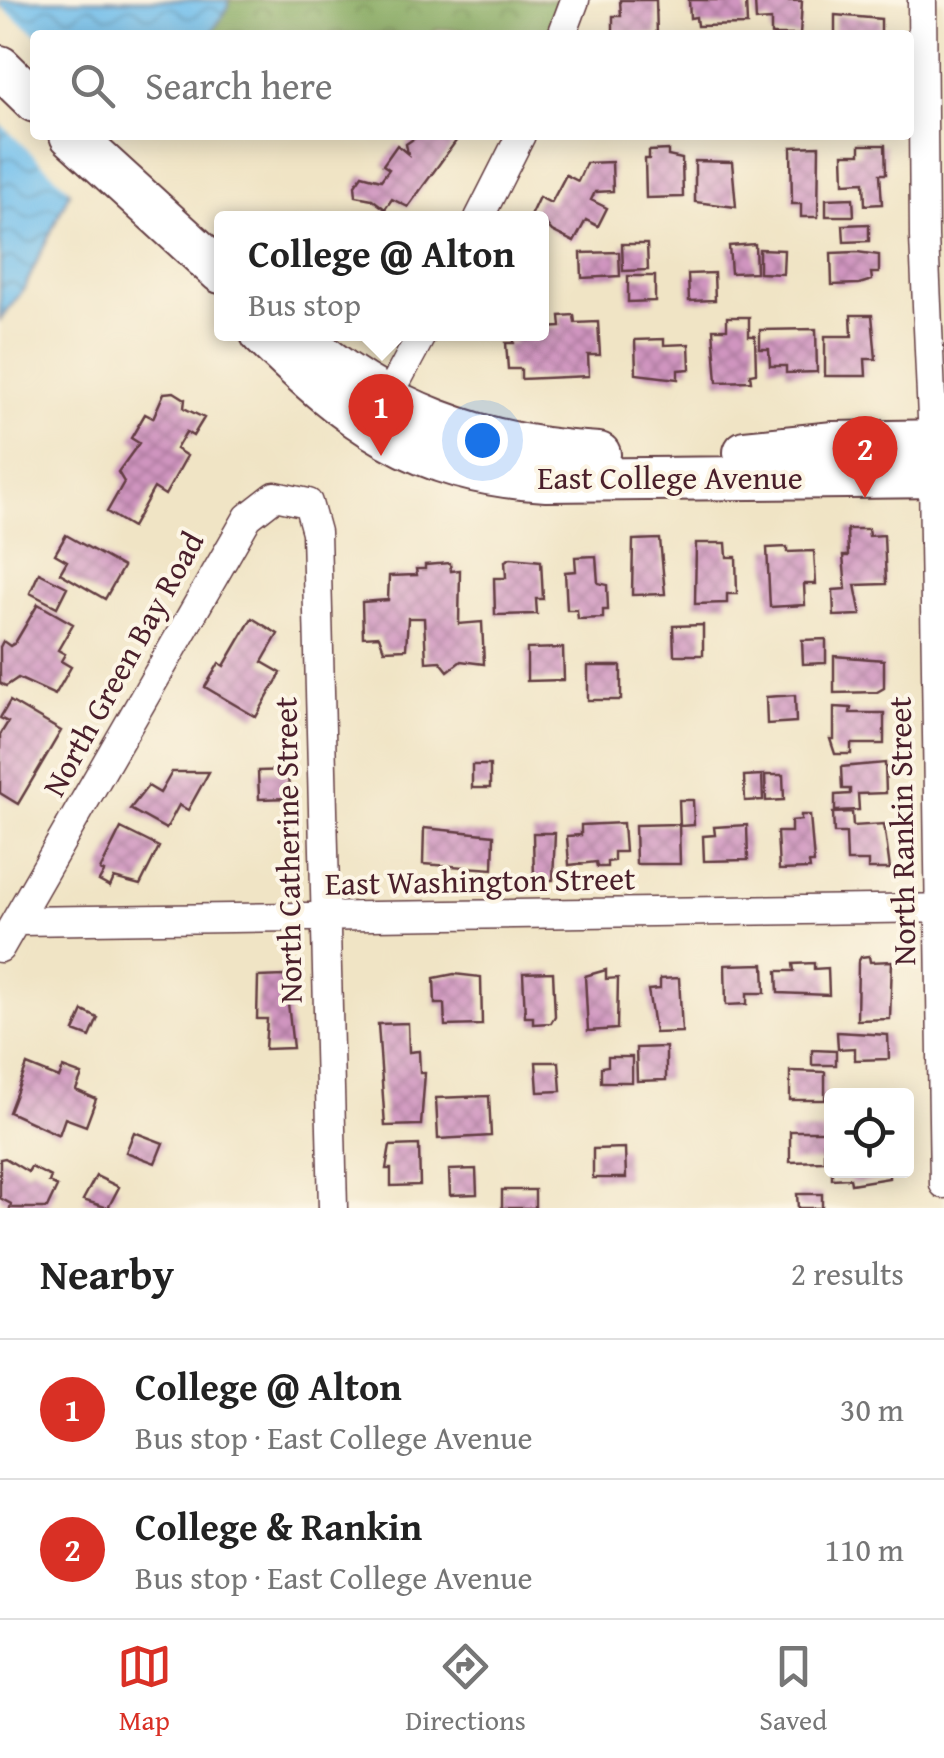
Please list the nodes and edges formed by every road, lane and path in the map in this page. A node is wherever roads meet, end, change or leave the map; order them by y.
1 (575, 0) edge
2 (922, 0) edge
3 (564, 30) edge
4 (0, 67) edge
5 (30, 96) edge
6 (926, 96) edge
7 (75, 140) edge
8 (519, 140) edge
9 (484, 211) edge
10 (214, 269) edge
11 (269, 341) edge
12 (307, 341) edge
13 (418, 341) edge
14 (387, 399) junction
15 (938, 458) edge
16 (298, 498) joint
17 (941, 908) edge
18 (18, 920) junction
19 (324, 920) junction
20 (0, 948) edge
21 (944, 1184) edge
22 (333, 1208) edge

1 - 3 street
2 - 6 street, North Rankin Street
4 - 5 main road
6 - 15 street, North Rankin Street
7 - 10 main road
8 - 9 street
11 - 15 main road, East College Avenue
12 - 14 main road, East College Avenue
13 - 14 street
14 - 15 main road, East College Avenue
15 - 17 street, North Rankin Street
16 - 18 street, North Green Bay Road
16 - 19 street, North Catherine Street
17 - 19 street, East Washington Street
17 - 21 street, North Rankin Street
18 - 19 street, East Washington Street
18 - 20 street, North Green Bay Road
19 - 22 street, North Catherine Street

